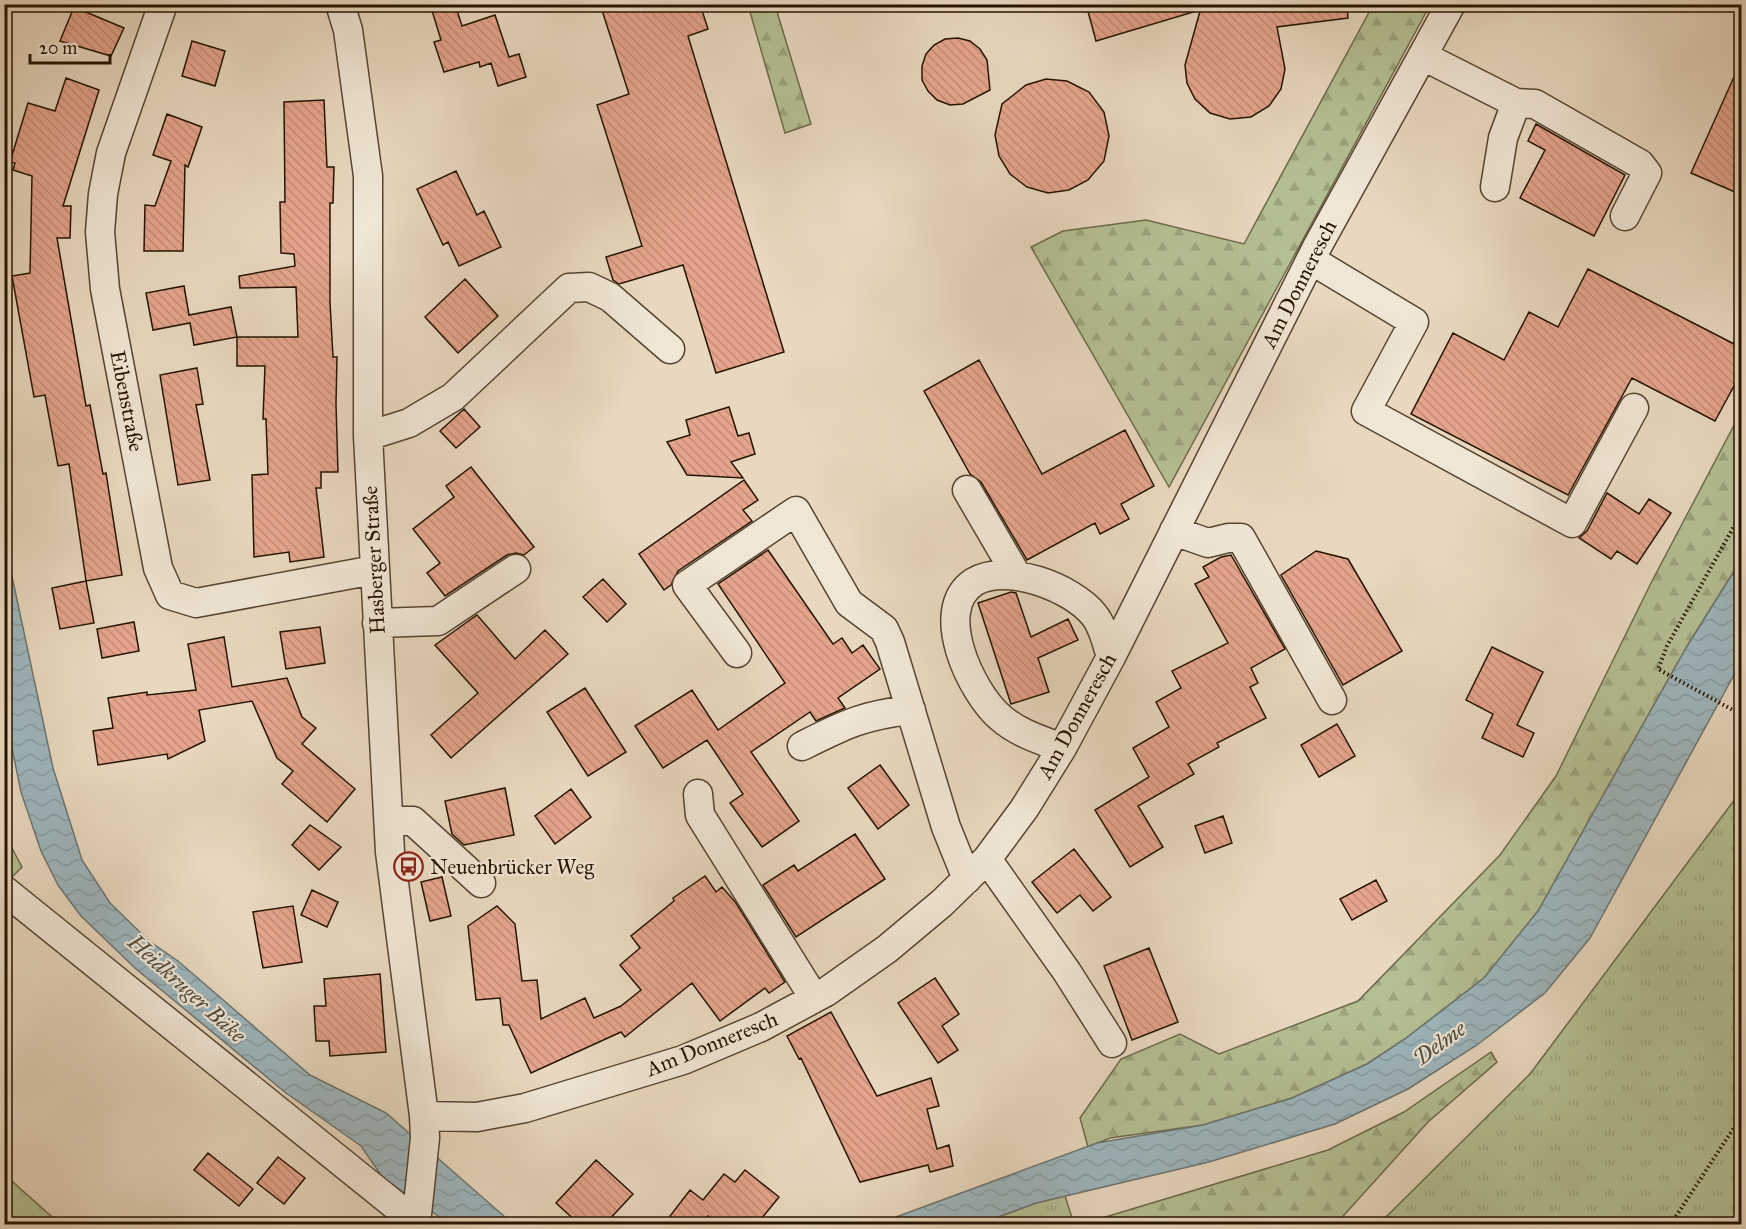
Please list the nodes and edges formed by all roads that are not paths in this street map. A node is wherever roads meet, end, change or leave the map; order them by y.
1 (163, 4) edge
2 (340, 4) edge
3 (1451, 4) edge
4 (1423, 56) junction
5 (1516, 103) junction
6 (1495, 187) dead end
7 (1625, 216) dead end
8 (1311, 260) junction
9 (670, 349) dead end
10 (1635, 408) dead end
11 (368, 436) junction
12 (967, 490) dead end
13 (1174, 531) junction
14 (516, 569) dead end
15 (374, 570) junction
16 (1016, 574) junction
17 (377, 623) junction
18 (737, 654) dead end
19 (1111, 657) junction
20 (1332, 700) dead end
21 (911, 710) junction
22 (802, 746) dead end
23 (1062, 748) junction
24 (698, 794) dead end
25 (389, 821) junction
26 (987, 859) junction
27 (967, 879) junction
28 (481, 883) dead end
29 (4, 890) edge
30 (814, 998) junction
31 (1112, 1043) dead end
32 (424, 1127) junction
33 (417, 1224) edge

1 - 15 street, Eibenstraße
2 - 11 street, Hasberger Straße
3 - 4 street, Am Donneresch
4 - 5 street
4 - 8 street, Am Donneresch
5 - 6 street
5 - 7 street
8 - 10 street
8 - 13 street, Am Donneresch
9 - 11 street
11 - 15 street, Hasberger Straße
12 - 16 street
13 - 19 street, Am Donneresch
13 - 20 street
14 - 17 street
15 - 17 street, Hasberger Straße
16 - 19 street
16 - 23 street
17 - 25 street, Hasberger Straße
18 - 21 street
19 - 23 street, Am Donneresch
21 - 22 street
21 - 27 street
23 - 26 street, Am Donneresch
24 - 30 street
25 - 28 street
25 - 32 street, Hasberger Straße
26 - 27 street, Am Donneresch
26 - 31 street
27 - 30 street, Am Donneresch
29 - 33 street
30 - 32 street, Am Donneresch
32 - 33 street, Hasberger Straße

